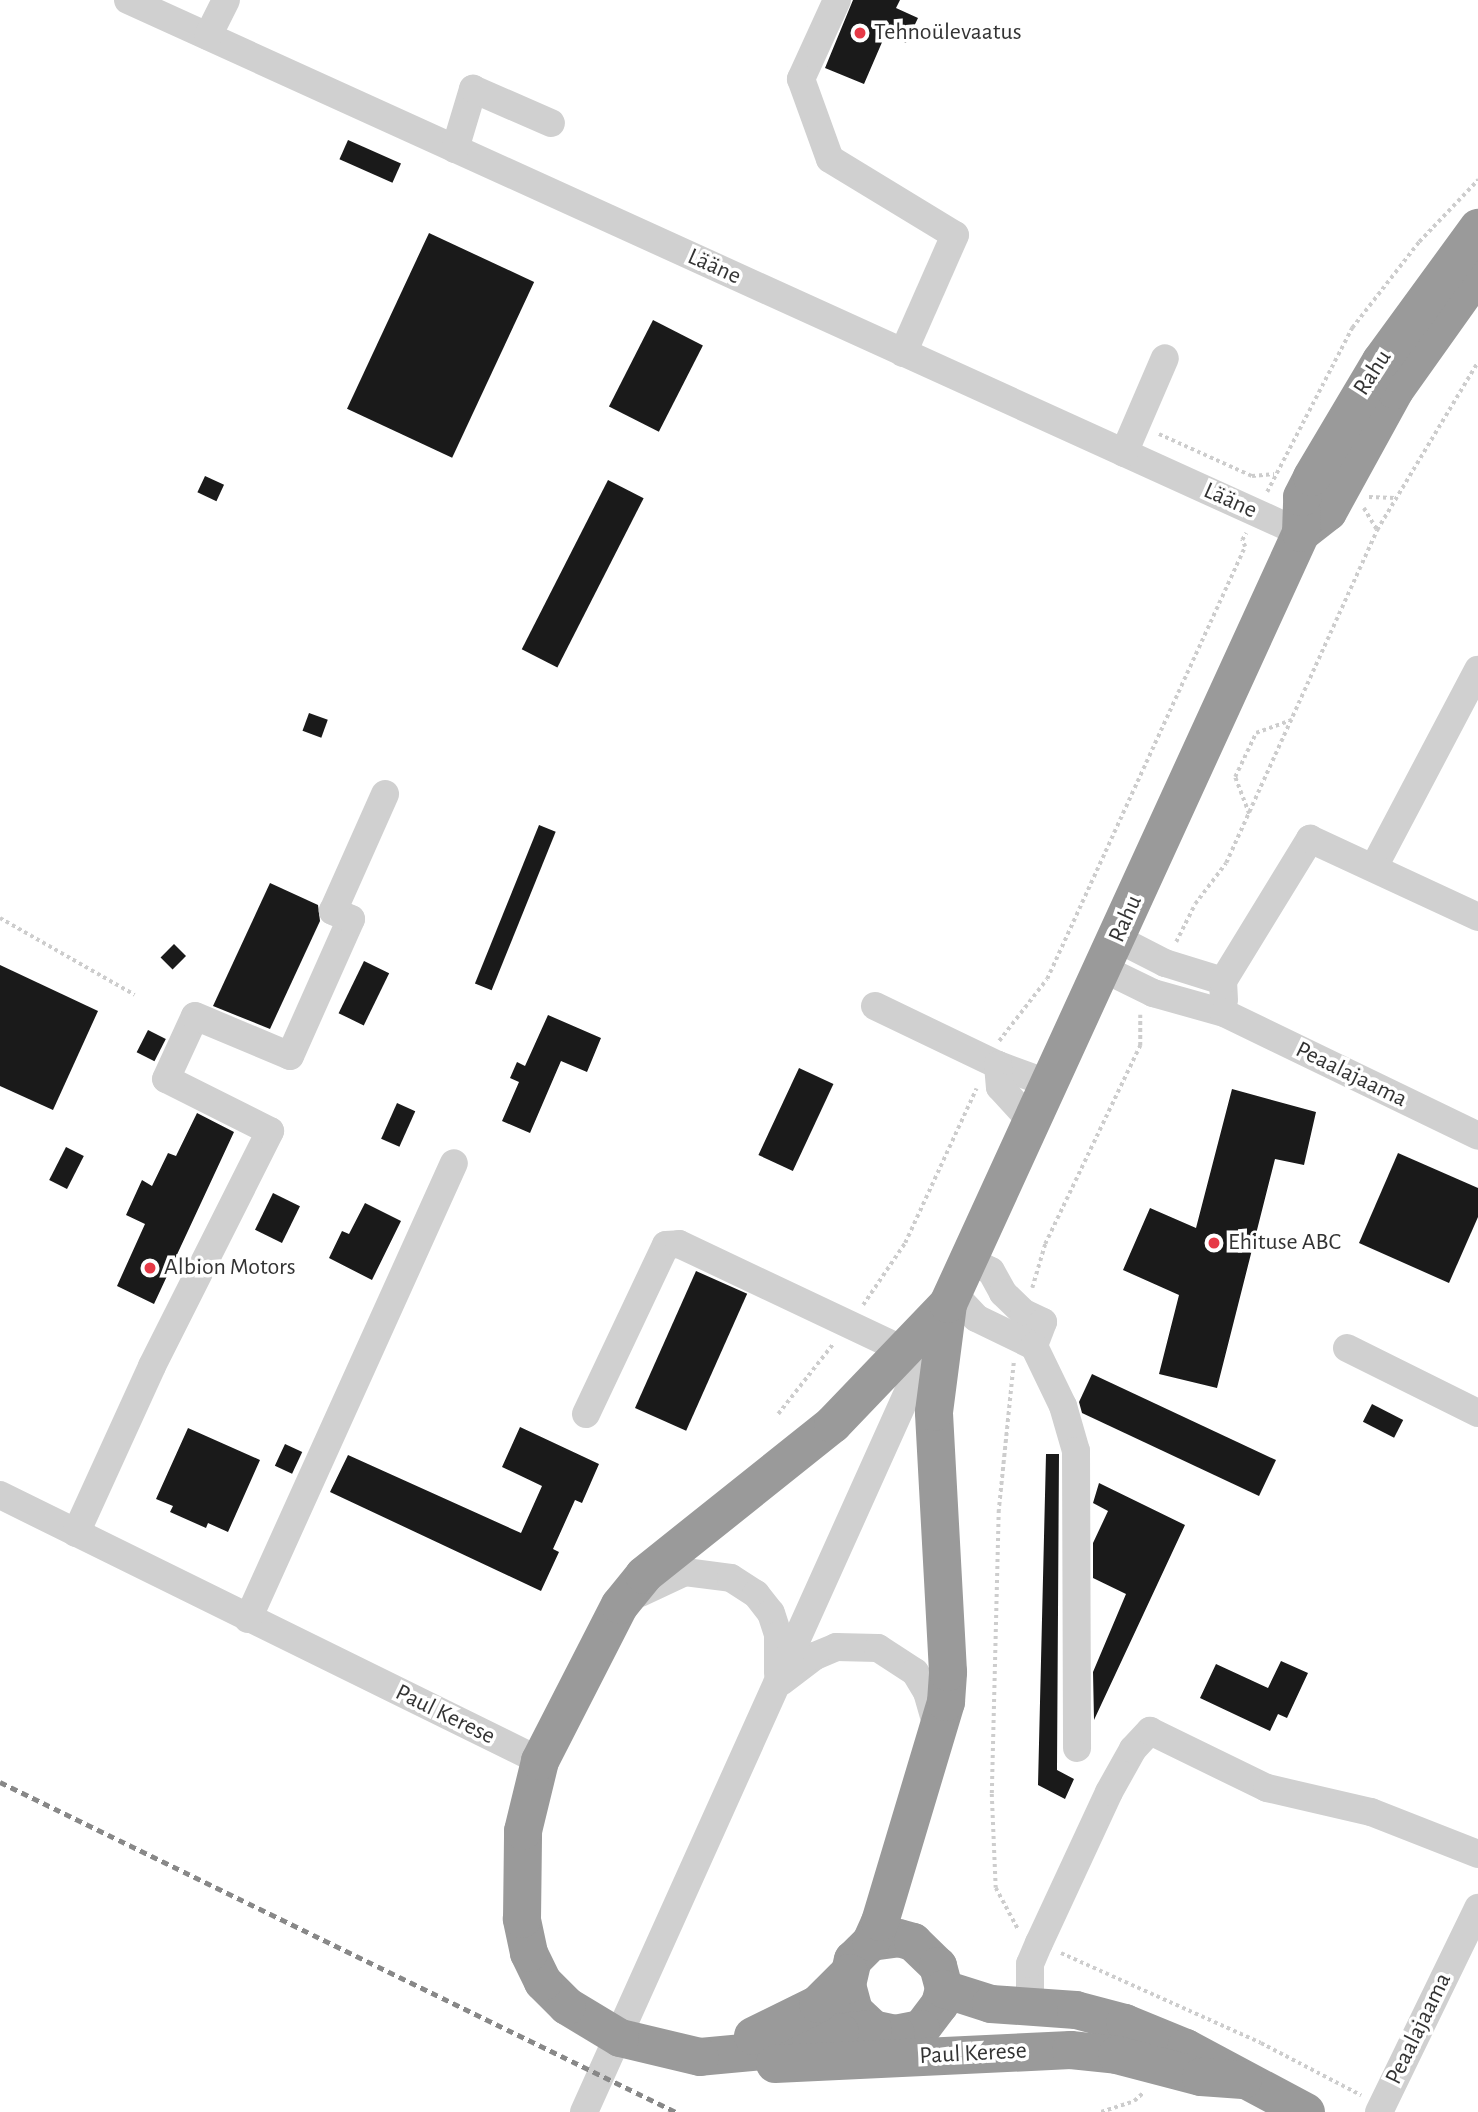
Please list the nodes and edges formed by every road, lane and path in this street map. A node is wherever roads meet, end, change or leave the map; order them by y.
1 (128, 0) edge
2 (226, 0) edge
3 (837, 0) edge
4 (208, 36) junction
5 (551, 123) dead end
6 (455, 149) junction
7 (1478, 180) edge
8 (1478, 228) edge
9 (1478, 273) edge
10 (903, 353) junction
11 (1165, 358) dead end
12 (1478, 362) edge
13 (1137, 423) junction
14 (1124, 453) junction
15 (1276, 473) junction
16 (1395, 498) junction
17 (1257, 513) junction
18 (1377, 530) junction
19 (1300, 533) junction
20 (1478, 670) edge
21 (1292, 720) junction
22 (385, 794) dead end
23 (1249, 814) junction
24 (1374, 867) junction
25 (0, 918) edge
26 (1478, 918) edge
27 (1111, 954) junction
28 (1165, 963) junction
29 (1223, 981) junction
30 (1153, 993) junction
31 (135, 995) dead end
32 (875, 1006) dead end
33 (1224, 1013) junction
34 (993, 1063) junction
35 (1050, 1084) junction
36 (1032, 1122) junction
37 (1478, 1136) edge
38 (454, 1163) dead end
39 (969, 1259) junction
40 (956, 1312) junction
41 (849, 1323) junction
42 (1026, 1332) junction
43 (1347, 1348) dead end
44 (903, 1350) junction
45 (1478, 1413) edge
46 (586, 1414) dead end
47 (778, 1414) dead end
48 (0, 1495) edge
49 (76, 1533) junction
50 (620, 1605) junction
51 (248, 1619) junction
52 (776, 1686) junction
53 (938, 1731) junction
54 (1077, 1748) dead end
55 (540, 1761) junction
56 (921, 1792) junction
57 (1478, 1854) edge
58 (1478, 1908) edge
59 (871, 1942) junction
60 (1039, 1943) junction
61 (928, 1952) junction
62 (849, 1972) junction
63 (944, 1989) junction
64 (1030, 2007) junction
65 (891, 2031) junction
66 (692, 2056) junction
67 (1204, 2058) junction
68 (1243, 2080) junction
69 (1381, 2109) edge
70 (584, 2112) edge
71 (1306, 2112) edge

1 - 4 street, Lääne
2 - 4 street
3 - 10 street
4 - 6 street, Lääne
5 - 6 street
6 - 10 street, Lääne
7 - 15 path
8 - 19 highway, Rahu
9 - 19 highway, Rahu
10 - 14 street, Lääne
11 - 13 street
12 - 16 path
13 - 14 street
13 - 15 path
14 - 17 street, Lääne
15 - 17 path
16 - 18 path
16 - 18 path
17 - 19 street, Lääne
17 - 34 path
18 - 21 path
19 - 27 highway, Rahu
20 - 24 street
21 - 23 path
21 - 23 path
22 - 49 street
23 - 28 path
24 - 26 street
24 - 29 street
25 - 31 path
27 - 28 street
27 - 30 street, Peaalajaama
27 - 35 highway, Rahu
28 - 29 street
29 - 33 street
30 - 33 street, Peaalajaama
30 - 42 path
32 - 34 street
33 - 37 street, Peaalajaama
34 - 35 street
34 - 36 street
34 - 41 path
35 - 36 highway, Rahu
36 - 39 highway, Rahu
38 - 51 street
39 - 40 highway, Rahu
39 - 42 street
40 - 42 street
40 - 44 highway
40 - 52 street
40 - 53 highway
41 - 44 street
41 - 46 street
41 - 47 path
42 - 54 street
42 - 60 path
43 - 45 street
44 - 50 highway
48 - 49 street, Paul Kerese
49 - 51 street, Paul Kerese
50 - 52 street
50 - 55 highway
51 - 55 street, Paul Kerese
52 - 53 street
52 - 70 street
53 - 56 highway
55 - 66 highway, Paul Kerese
56 - 59 highway
56 - 61 highway
57 - 60 street
58 - 69 street, Peaalajaama
59 - 61 highway
59 - 62 highway
60 - 64 street
60 - 69 path
61 - 63 highway
62 - 65 highway
62 - 66 highway, Paul Kerese
63 - 64 highway, Paul Kerese
63 - 65 highway
64 - 67 highway, Paul Kerese
65 - 66 highway, Paul Kerese
65 - 67 highway, Paul Kerese
66 - 68 highway, Paul Kerese
67 - 68 highway, Paul Kerese
68 - 71 highway, Paul Kerese

